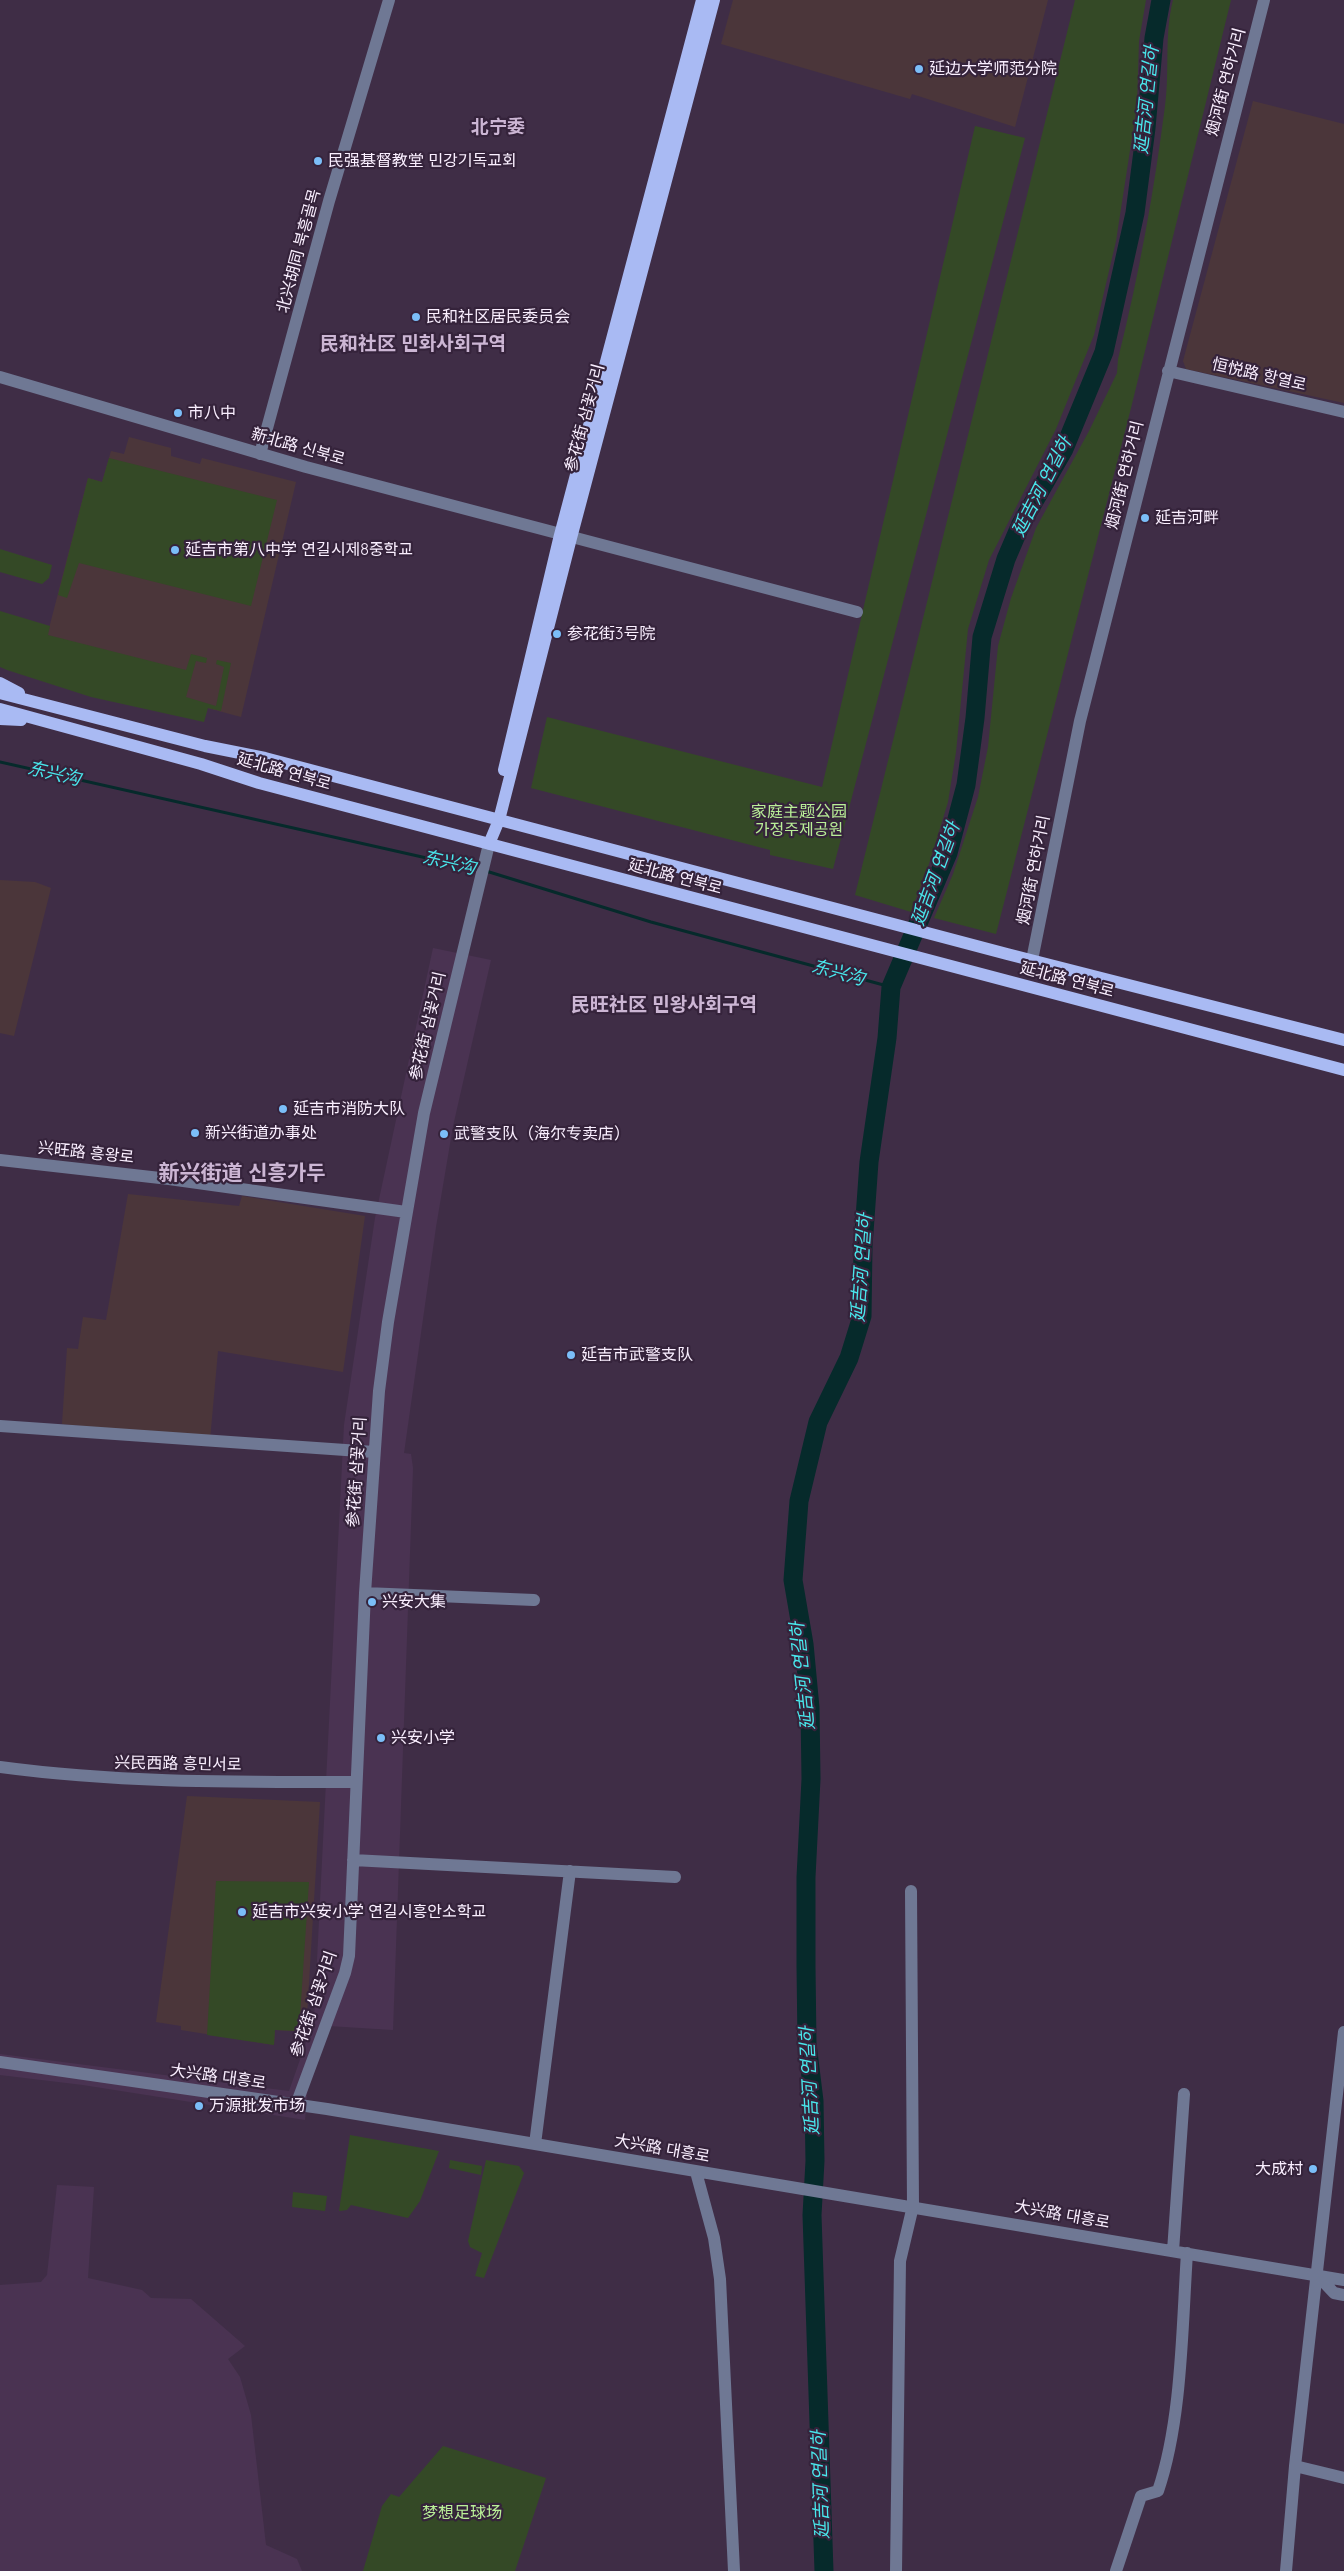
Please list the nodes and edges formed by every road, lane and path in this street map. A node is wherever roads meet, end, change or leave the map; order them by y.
1 (389, 0) edge
2 (702, 0) edge
3 (714, 0) edge
4 (1264, 0) edge
5 (1168, 371) junction
6 (0, 377) edge
7 (1344, 412) edge
8 (260, 454) junction
9 (565, 536) junction
10 (857, 612) dead end
11 (0, 683) edge
12 (0, 693) edge
13 (39, 704) junction
14 (0, 709) edge
15 (0, 719) edge
16 (34, 720) junction
17 (495, 819) junction
18 (489, 844) junction
19 (1032, 960) junction
20 (1344, 1040) edge
21 (1344, 1070) edge
22 (0, 1160) edge
23 (406, 1212) junction
24 (0, 1426) edge
25 (374, 1452) junction
26 (365, 1593) junction
27 (534, 1600) dead end
28 (0, 1767) edge
29 (355, 1782) junction
30 (353, 1860) junction
31 (570, 1871) junction
32 (675, 1877) dead end
33 (911, 1891) dead end
34 (1344, 2032) edge
35 (0, 2062) edge
36 (1184, 2094) dead end
37 (296, 2105) junction
38 (535, 2144) junction
39 (696, 2172) junction
40 (908, 2205) junction
41 (1173, 2251) junction
42 (1188, 2253) junction
43 (1318, 2276) junction
44 (1344, 2280) edge
45 (1344, 2295) edge
46 (1295, 2466) junction
47 (1344, 2478) edge
48 (734, 2571) edge
49 (896, 2571) edge
50 (1116, 2571) edge
51 (1286, 2571) edge

1 - 8 street, 北兴胡同 북흥골목
2 - 9 main road, 参花街 삼꽃거리
3 - 9 main road, 参花街 삼꽃거리
4 - 5 street, 烟河街 연하거리
5 - 7 street, 恒悦路 항열로
5 - 19 street, 烟河街 연하거리
6 - 8 street, 新北路 신북로
8 - 9 street, 新北路 신북로
9 - 10 street, 新北路 신북로
9 - 17 main road, 参花街 삼꽃거리
11 - 13 main road
12 - 13 main road, 延北路 연북로
13 - 17 main road, 延北路 연북로
14 - 16 main road, 延北路 연북로
15 - 16 main road
16 - 18 main road, 延北路 연북로
17 - 18 main road, 参花街 삼꽃거리
17 - 19 main road, 延北路 연북로
18 - 21 main road, 延北路 연북로
18 - 23 street, 参花街 삼꽃거리
19 - 20 main road, 延北路 연북로
22 - 23 street, 兴旺路 흥왕로
23 - 25 street, 参花街 삼꽃거리
24 - 25 street
25 - 26 street, 参花街 삼꽃거리
26 - 27 street
26 - 29 street, 参花街 삼꽃거리
28 - 29 street, 兴民西路 흥민서로
29 - 30 street, 参花街 삼꽃거리
30 - 31 street
30 - 37 street, 参花街 삼꽃거리
31 - 32 street
31 - 38 street
33 - 40 street
34 - 43 street
35 - 37 street, 大兴路 대흥로
36 - 41 street
37 - 38 street, 大兴路 대흥로
38 - 39 street, 大兴路 대흥로
39 - 40 street, 大兴路 대흥로
39 - 48 street
40 - 41 street, 大兴路 대흥로
40 - 49 street
41 - 42 street, 大兴路 대흥로
42 - 43 street, 大兴路 대흥로
42 - 50 street
43 - 44 street, 大兴路 대흥로
43 - 45 street
43 - 46 street
46 - 47 street
46 - 51 street

